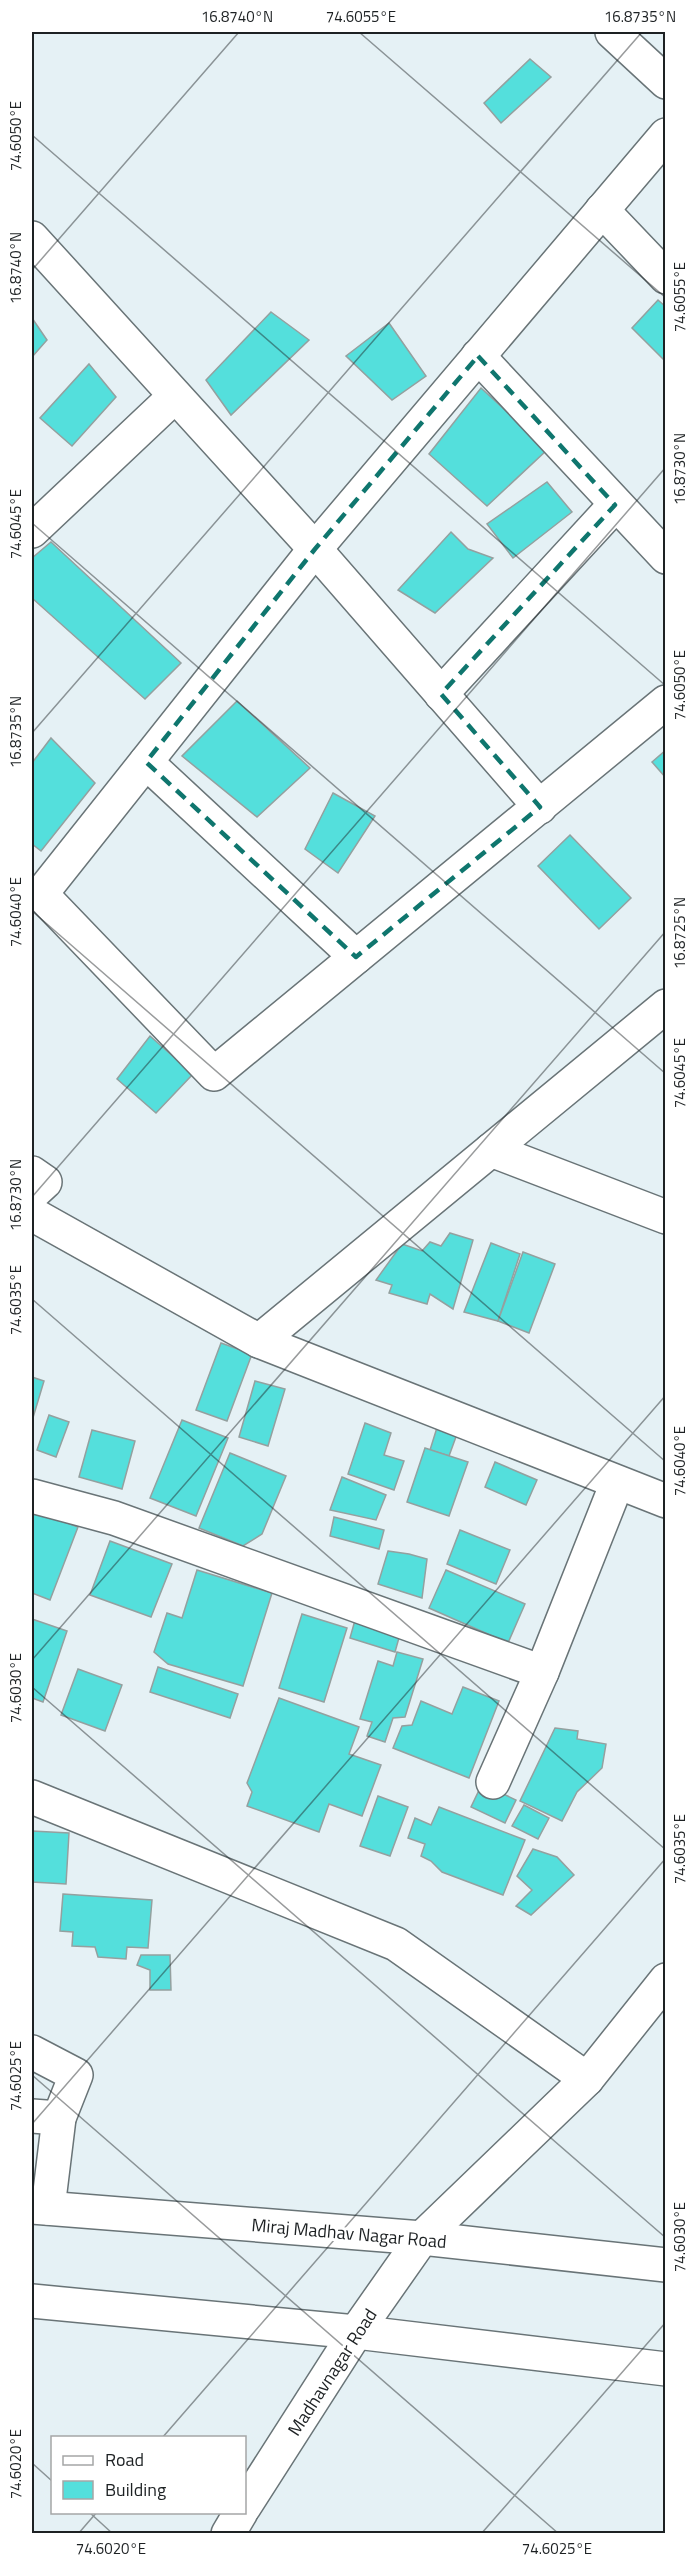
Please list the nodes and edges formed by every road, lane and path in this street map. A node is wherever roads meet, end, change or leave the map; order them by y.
1 (612, 32) edge
2 (666, 82) edge
3 (666, 135) edge
4 (602, 210) junction
5 (32, 237) edge
6 (666, 278) edge
7 (478, 356) junction
8 (175, 396) junction
9 (615, 505) junction
10 (32, 531) edge
11 (315, 549) junction
12 (666, 557) edge
13 (441, 694) junction
14 (666, 702) edge
15 (146, 762) junction
16 (540, 807) junction
17 (36, 890) edge
18 (356, 957) junction
19 (666, 1006) edge
20 (491, 1150) junction
21 (32, 1173) edge
22 (32, 1194) edge
23 (32, 1214) edge
24 (666, 1217) edge
25 (259, 1341) junction
26 (618, 1483) junction
27 (32, 1496) edge
28 (666, 1501) edge
29 (542, 1672) junction
30 (493, 1782) dead end
31 (32, 1797) edge
32 (666, 1980) edge
33 (32, 2052) edge
34 (587, 2079) junction
35 (45, 2117) edge
36 (40, 2208) edge
37 (422, 2238) junction
38 (666, 2265) edge
39 (32, 2301) edge
40 (356, 2332) junction
41 (666, 2369) edge
42 (246, 2504) edge
43 (240, 2514) edge
44 (228, 2534) edge

1 - 2 street
3 - 4 street
4 - 6 street
4 - 7 street
5 - 8 street
7 - 9 street
7 - 11 street
8 - 10 street
8 - 11 street
9 - 12 street
9 - 13 street
11 - 13 street
11 - 15 street
13 - 16 street
14 - 16 street
15 - 17 street
15 - 18 street
16 - 18 street
17 - 18 street
19 - 20 street
20 - 24 street
20 - 25 street
21 - 22 street
23 - 25 street
25 - 26 street
26 - 28 street
26 - 29 street
27 - 29 street
29 - 30 street
31 - 34 street
32 - 34 street, Madhavnagar Road
33 - 35 street
34 - 37 street, Madhavnagar Road
35 - 36 street
36 - 37 street, Miraj Madhav Nagar Road
37 - 38 street, Miraj Madhav Nagar Road
37 - 40 street, Madhavnagar Road
39 - 40 street
40 - 41 street
40 - 42 street, Madhavnagar Road
43 - 44 street

